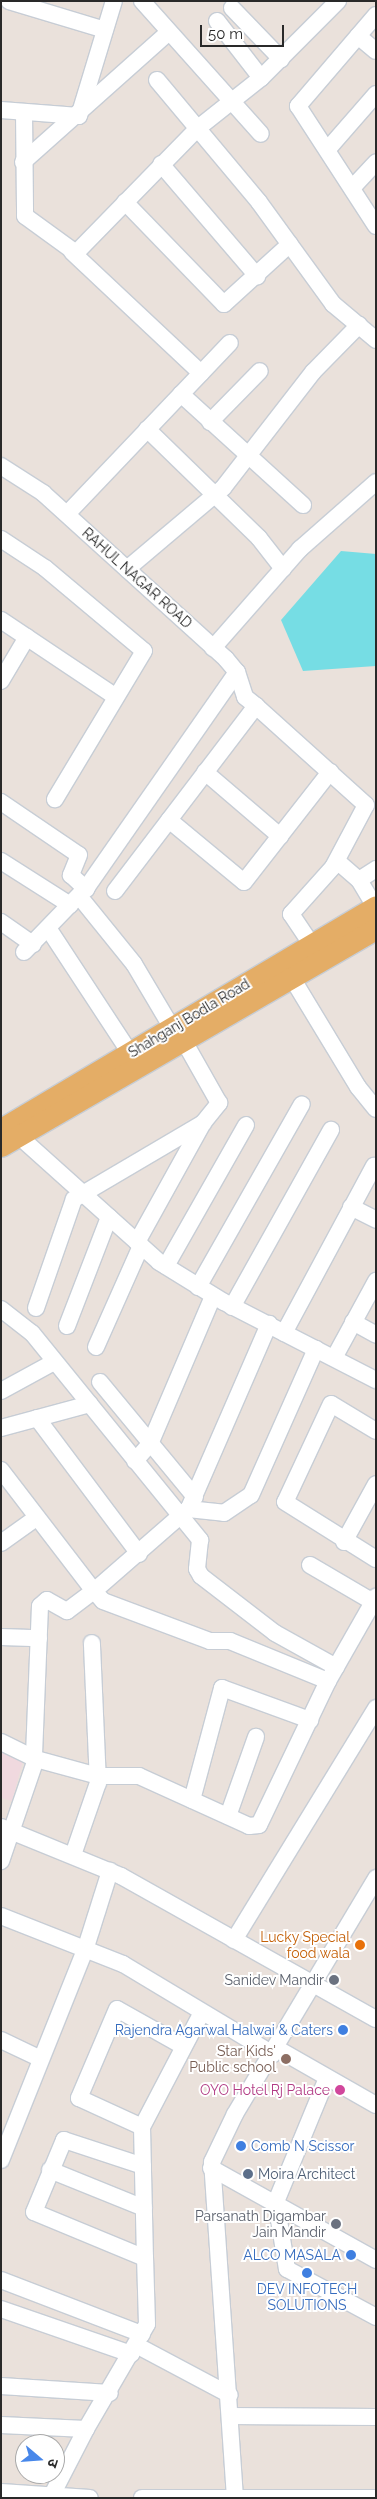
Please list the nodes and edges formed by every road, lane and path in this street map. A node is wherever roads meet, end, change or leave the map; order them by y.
1 (9, 1) edge
2 (114, 1) edge
3 (142, 1) edge
4 (338, 1) edge
5 (232, 8) dead end
6 (376, 15) edge
7 (217, 21) dead end
8 (105, 30) junction
9 (170, 32) junction
10 (358, 36) junction
11 (376, 51) edge
12 (281, 59) junction
13 (261, 78) junction
14 (157, 80) dead end
15 (376, 94) edge
16 (230, 101) junction
17 (1, 110) edge
18 (24, 112) junction
19 (79, 116) junction
20 (198, 128) junction
21 (261, 134) dead end
22 (328, 149) junction
23 (23, 162) junction
24 (376, 162) edge
25 (162, 164) junction
26 (353, 187) junction
27 (125, 202) junction
28 (376, 226) edge
29 (290, 244) junction
30 (72, 252) junction
31 (257, 276) junction
32 (359, 325) junction
33 (376, 340) edge
34 (230, 343) dead end
35 (260, 371) dead end
36 (201, 373) junction
37 (181, 394) junction
38 (210, 422) junction
39 (147, 430) junction
40 (247, 458) junction
41 (1, 466) edge
42 (376, 482) edge
43 (214, 497) junction
44 (303, 505) dead end
45 (66, 514) junction
46 (1, 539) edge
47 (127, 569) junction
48 (283, 569) junction
49 (1, 620) edge
50 (27, 637) junction
51 (213, 648) junction
52 (237, 672) junction
53 (1, 681) edge
54 (116, 697) junction
55 (256, 706) junction
56 (205, 772) junction
57 (330, 772) junction
58 (54, 799) dead end
59 (1, 802) edge
60 (169, 820) junction
61 (280, 836) junction
62 (1, 860) edge
63 (337, 861) junction
64 (376, 869) edge
65 (359, 880) junction
66 (115, 891) dead end
67 (78, 896) junction
68 (375, 906) edge
69 (1, 922) edge
70 (48, 928) junction
71 (376, 929) edge
72 (312, 945) junction
73 (292, 978) junction
74 (224, 1008) junction
75 (178, 1036) junction
76 (130, 1053) junction
77 (302, 1104) dead end
78 (376, 1109) edge
79 (203, 1123) junction
80 (246, 1126) dead end
81 (331, 1130) dead end
82 (7, 1134) edge
83 (374, 1166) dead end
84 (82, 1193) junction
85 (351, 1207) junction
86 (109, 1217) junction
87 (376, 1220) edge
88 (139, 1244) junction
89 (166, 1266) junction
90 (376, 1281) edge
91 (198, 1286) junction
92 (213, 1296) junction
93 (232, 1307) junction
94 (36, 1308) dead end
95 (1, 1309) edge
96 (354, 1322) junction
97 (269, 1324) junction
98 (66, 1326) dead end
99 (284, 1333) junction
100 (376, 1335) edge
101 (96, 1347) dead end
102 (316, 1349) junction
103 (334, 1358) junction
104 (54, 1362) junction
105 (376, 1380) edge
106 (100, 1382) dead end
107 (1, 1391) edge
108 (90, 1404) junction
109 (37, 1418) junction
110 (1, 1428) edge
111 (376, 1431) edge
112 (150, 1444) junction
113 (136, 1461) junction
114 (3, 1476) edge
115 (376, 1484) edge
116 (188, 1508) junction
117 (36, 1518) junction
118 (344, 1542) junction
119 (1, 1543) edge
120 (139, 1554) junction
121 (376, 1559) edge
122 (310, 1565) dead end
123 (94, 1591) junction
124 (374, 1600) edge
125 (1, 1637) edge
126 (39, 1638) junction
127 (92, 1643) dead end
128 (332, 1674) junction
129 (376, 1708) edge
130 (310, 1720) junction
131 (256, 1737) dead end
132 (1, 1742) edge
133 (35, 1757) junction
134 (98, 1776) junction
135 (192, 1800) junction
136 (228, 1816) junction
137 (7, 1828) edge
138 (73, 1855) junction
139 (1, 1862) edge
140 (110, 1871) junction
141 (376, 1878) edge
142 (1, 1916) edge
143 (234, 1940) junction
144 (86, 1947) junction
145 (315, 1984) junction
146 (201, 2014) junction
147 (376, 2019) edge
148 (1, 2040) edge
149 (181, 2045) junction
150 (274, 2051) junction
151 (42, 2059) junction
152 (327, 2078) junction
153 (376, 2105) edge
154 (142, 2127) junction
155 (1, 2160) edge
156 (143, 2166) junction
157 (211, 2168) junction
158 (50, 2170) junction
159 (276, 2202) junction
160 (144, 2208) junction
161 (145, 2258) junction
162 (376, 2260) edge
163 (1, 2280) edge
164 (1, 2309) edge
165 (376, 2317) edge
166 (136, 2344) junction
167 (1, 2386) edge
168 (110, 2393) junction
169 (230, 2396) junction
170 (230, 2416) junction
171 (376, 2417) edge
172 (1, 2425) edge
173 (86, 2429) junction
174 (1, 2492) edge
175 (52, 2493) junction
176 (235, 2497) edge
177 (90, 2498) edge
178 (142, 2498) edge
179 (376, 2498) edge

1 - 8 street
2 - 8 street
3 - 9 street
4 - 12 street
5 - 12 street
6 - 10 street
7 - 13 street
8 - 19 street
9 - 16 street
9 - 19 street
10 - 11 street
10 - 22 street
12 - 13 street
13 - 16 street
14 - 20 street
15 - 22 street
16 - 20 street
16 - 21 street
17 - 18 street
18 - 19 street
18 - 23 street
19 - 23 street
20 - 25 street
20 - 29 street
22 - 26 street
23 - 30 street
24 - 26 street
25 - 27 street
25 - 31 street
26 - 28 street
27 - 30 street
27 - 31 street
29 - 31 street
29 - 32 street
30 - 36 street
32 - 33 street
32 - 40 street
34 - 36 street
35 - 38 street
36 - 37 street
37 - 38 street
37 - 39 street
38 - 40 street
39 - 43 street
39 - 45 street
40 - 43 street
40 - 44 street
41 - 45 street, RAHUL NAGAR ROAD
42 - 48 street
43 - 47 street
43 - 48 street
45 - 47 street, RAHUL NAGAR ROAD
46 - 54 street
47 - 51 street, RAHUL NAGAR ROAD
48 - 51 street
49 - 50 street
50 - 53 street
50 - 54 street
51 - 52 street, RAHUL NAGAR ROAD
52 - 55 street, RAHUL NAGAR ROAD
52 - 67 street
54 - 58 street
55 - 56 street
55 - 57 street, RAHUL NAGAR ROAD
56 - 60 street
56 - 61 street
57 - 61 street
57 - 63 street, RAHUL NAGAR ROAD
59 - 67 street
60 - 61 street
60 - 66 street
62 - 67 street
63 - 65 street
63 - 72 street
64 - 65 street
65 - 68 street
67 - 70 street
67 - 75 street
68 - 72 main road, Shahganj Bodla Road
69 - 70 street
70 - 76 street
71 - 73 main road, Shahganj Bodla Road
72 - 74 main road, Shahganj Bodla Road
73 - 74 main road, Shahganj Bodla Road
73 - 78 street
74 - 75 main road, Shahganj Bodla Road
75 - 76 main road, Shahganj Bodla Road
75 - 79 street
75 - 82 main road, Shahganj Bodla Road
76 - 82 main road, Shahganj Bodla Road
77 - 91 street
79 - 84 street
79 - 88 street
80 - 89 street
81 - 93 street
82 - 84 street
83 - 85 street
84 - 86 street
84 - 94 street
85 - 87 street
85 - 99 street
86 - 88 street
86 - 98 street
88 - 89 street
88 - 101 street
89 - 91 street
90 - 96 street
91 - 92 street
92 - 93 street
92 - 112 street
93 - 97 street
95 - 104 street
96 - 100 street
96 - 103 street
97 - 99 street
97 - 116 street
99 - 102 street
102 - 103 street
102 - 116 street
103 - 105 street
104 - 107 street
104 - 108 street
106 - 112 street
108 - 109 street
108 - 113 street
109 - 110 street
109 - 120 street
111 - 118 street
112 - 113 street
112 - 116 street
113 - 116 street
114 - 117 street
115 - 118 street
116 - 120 street
116 - 128 street
117 - 119 street
117 - 123 street
118 - 121 street
120 - 123 street
122 - 124 street
123 - 126 street
123 - 128 street
124 - 128 street
125 - 126 street
126 - 133 street
127 - 134 street
128 - 130 street
129 - 143 street
130 - 135 street
130 - 136 street
131 - 136 street
132 - 133 street
133 - 134 street
133 - 137 street
134 - 135 street
134 - 138 street
135 - 136 street
137 - 138 street
137 - 139 street
138 - 140 street
140 - 143 street
140 - 144 street
141 - 145 street
142 - 144 street
143 - 145 street
144 - 146 street
144 - 151 street
145 - 147 street
145 - 150 street
146 - 149 street
146 - 150 street
148 - 151 street
149 - 154 street
149 - 154 street
150 - 152 street
150 - 157 street
151 - 155 street
152 - 153 street
152 - 159 street
154 - 156 street
156 - 158 street
156 - 160 street
157 - 159 street
157 - 169 street
158 - 160 street
158 - 161 street
159 - 162 street
159 - 165 street
160 - 161 street
161 - 166 street
163 - 166 street
164 - 166 street
166 - 168 street
166 - 169 street
167 - 168 street
168 - 173 street
169 - 170 street
170 - 171 street
170 - 176 street
172 - 173 street
173 - 175 street
174 - 175 street
175 - 177 street
176 - 178 street
176 - 179 street

